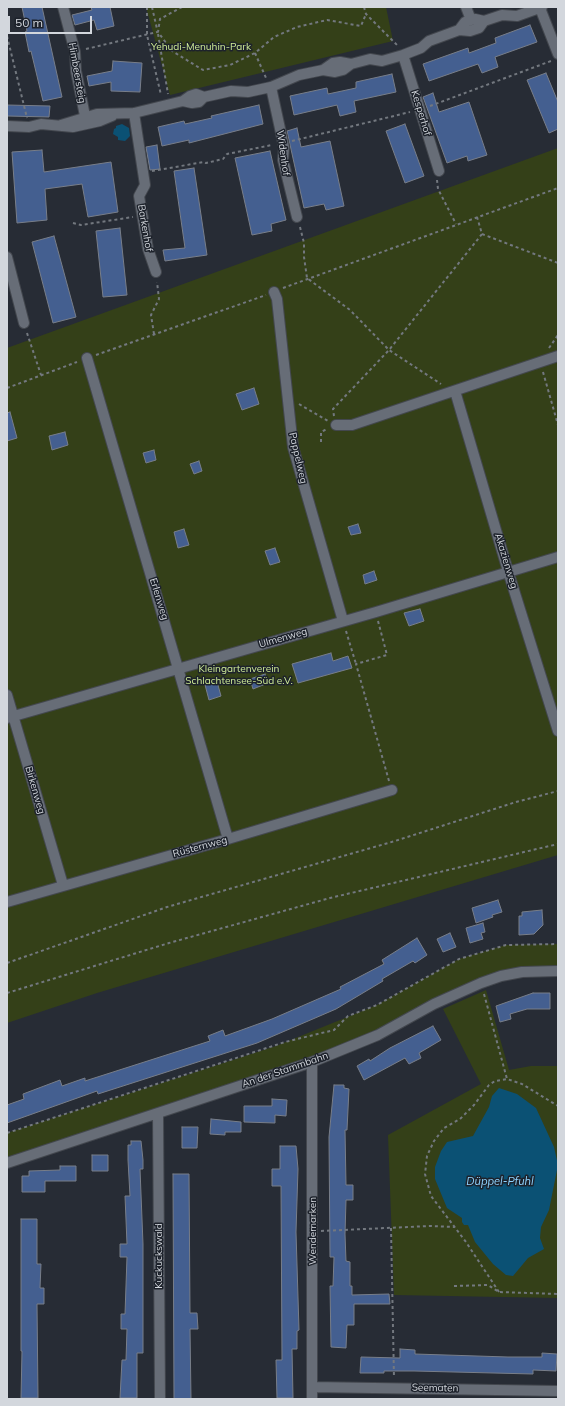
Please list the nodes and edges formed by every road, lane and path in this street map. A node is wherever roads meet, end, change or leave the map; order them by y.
1 (63, 7) edge
2 (147, 7) edge
3 (152, 7) edge
4 (182, 7) edge
5 (364, 7) edge
6 (466, 7) edge
7 (541, 7) edge
8 (366, 14) junction
9 (471, 20) junction
10 (484, 21) junction
11 (459, 30) junction
12 (158, 32) junction
13 (147, 35) junction
14 (7, 36) edge
15 (75, 52) junction
16 (402, 52) junction
17 (255, 53) junction
18 (558, 54) edge
19 (7, 55) edge
20 (12, 55) junction
21 (558, 58) edge
22 (271, 87) junction
23 (167, 105) junction
24 (420, 109) junction
25 (134, 113) junction
26 (116, 115) junction
27 (85, 116) junction
28 (61, 125) junction
29 (7, 126) edge
30 (29, 127) junction
31 (283, 143) junction
32 (157, 171) dead end
33 (439, 171) joint
34 (133, 217) dead end
35 (297, 217) joint
36 (477, 217) dead end
37 (73, 223) dead end
38 (456, 224) dead end
39 (482, 234) junction
40 (7, 257) edge
41 (558, 263) edge
42 (156, 272) joint
43 (274, 292) dead end
44 (24, 324) joint
45 (154, 334) dead end
46 (389, 350) junction
47 (558, 356) edge
48 (87, 358) dead end
49 (540, 362) junction
50 (42, 375) dead end
51 (454, 392) junction
52 (288, 404) junction
53 (336, 425) junction
54 (558, 425) edge
55 (321, 442) dead end
56 (558, 557) edge
57 (508, 571) junction
58 (376, 612) junction
59 (343, 621) junction
60 (356, 664) junction
61 (179, 667) junction
62 (7, 695) edge
63 (10, 717) edge
64 (558, 731) edge
65 (392, 790) joint
66 (558, 791) edge
67 (228, 840) junction
68 (558, 844) edge
69 (63, 885) junction
70 (7, 902) edge
71 (558, 944) edge
72 (7, 963) edge
73 (558, 971) edge
74 (481, 983) junction
75 (7, 993) edge
76 (312, 1062) junction
77 (507, 1079) junction
78 (558, 1106) edge
79 (158, 1114) junction
80 (7, 1133) edge
81 (7, 1163) edge
82 (454, 1227) junction
83 (391, 1228) junction
84 (319, 1231) dead end
85 (454, 1286) dead end
86 (499, 1292) junction
87 (558, 1294) edge
88 (312, 1387) junction
89 (394, 1387) junction
90 (558, 1391) edge
91 (160, 1399) edge
92 (312, 1399) edge

1 - 15 street, Himbeersteig
2 - 13 path
3 - 12 path
4 - 12 path
5 - 8 path
6 - 9 street
7 - 10 street
7 - 18 street
8 - 16 path
8 - 17 path
9 - 10 street
9 - 11 street
10 - 11 street
11 - 16 street
12 - 13 path
12 - 17 path
12 - 23 path
13 - 15 path
13 - 23 path
14 - 20 path
15 - 27 street, Himbeersteig
16 - 22 street
16 - 24 street, Kesperhof
17 - 22 path
19 - 20 path
20 - 30 path
21 - 24 path
22 - 23 street
22 - 31 street, Widenhof
23 - 25 street
24 - 31 path
24 - 33 street, Kesperhof
25 - 26 street
25 - 42 street, Barkenhof
26 - 27 street
26 - 28 street
27 - 28 street
28 - 30 street
29 - 30 street
31 - 32 path
31 - 35 street, Widenhof
33 - 38 path
34 - 37 path
35 - 46 path
36 - 39 path
39 - 41 path
39 - 46 path
40 - 44 street
42 - 45 path
43 - 52 street, Pappelweg
44 - 50 path
46 - 51 path
46 - 53 path
47 - 49 street
48 - 61 street, Erlenweg
49 - 51 street
49 - 54 path
51 - 53 street
51 - 57 street, Akazienweg
52 - 53 path
52 - 59 street, Pappelweg
53 - 55 path
56 - 57 street, Ulmenweg
57 - 58 street, Ulmenweg
57 - 64 street, Akazienweg
58 - 59 street, Ulmenweg
58 - 60 path
59 - 60 path
59 - 61 street, Ulmenweg
60 - 65 path
61 - 63 street, Ulmenweg
61 - 67 street, Erlenweg
62 - 63 street, Birkenweg
63 - 69 street, Birkenweg
65 - 67 street, Rüsternweg
66 - 72 path
67 - 69 street, Rüsternweg
68 - 75 path
69 - 70 street, Rüsternweg
71 - 80 path
73 - 74 street, An der Stammbahn
74 - 76 street, An der Stammbahn
74 - 77 path
76 - 79 street, An der Stammbahn
76 - 88 street, Wendemarken
77 - 78 path
77 - 82 path
79 - 81 street, An der Stammbahn
79 - 91 street, Kuckuckswald
82 - 83 path
82 - 86 path
83 - 84 path
83 - 89 path
85 - 86 path
86 - 87 path
88 - 89 street, Seematen
88 - 92 street, Wendemarken
89 - 90 street, Seematen

